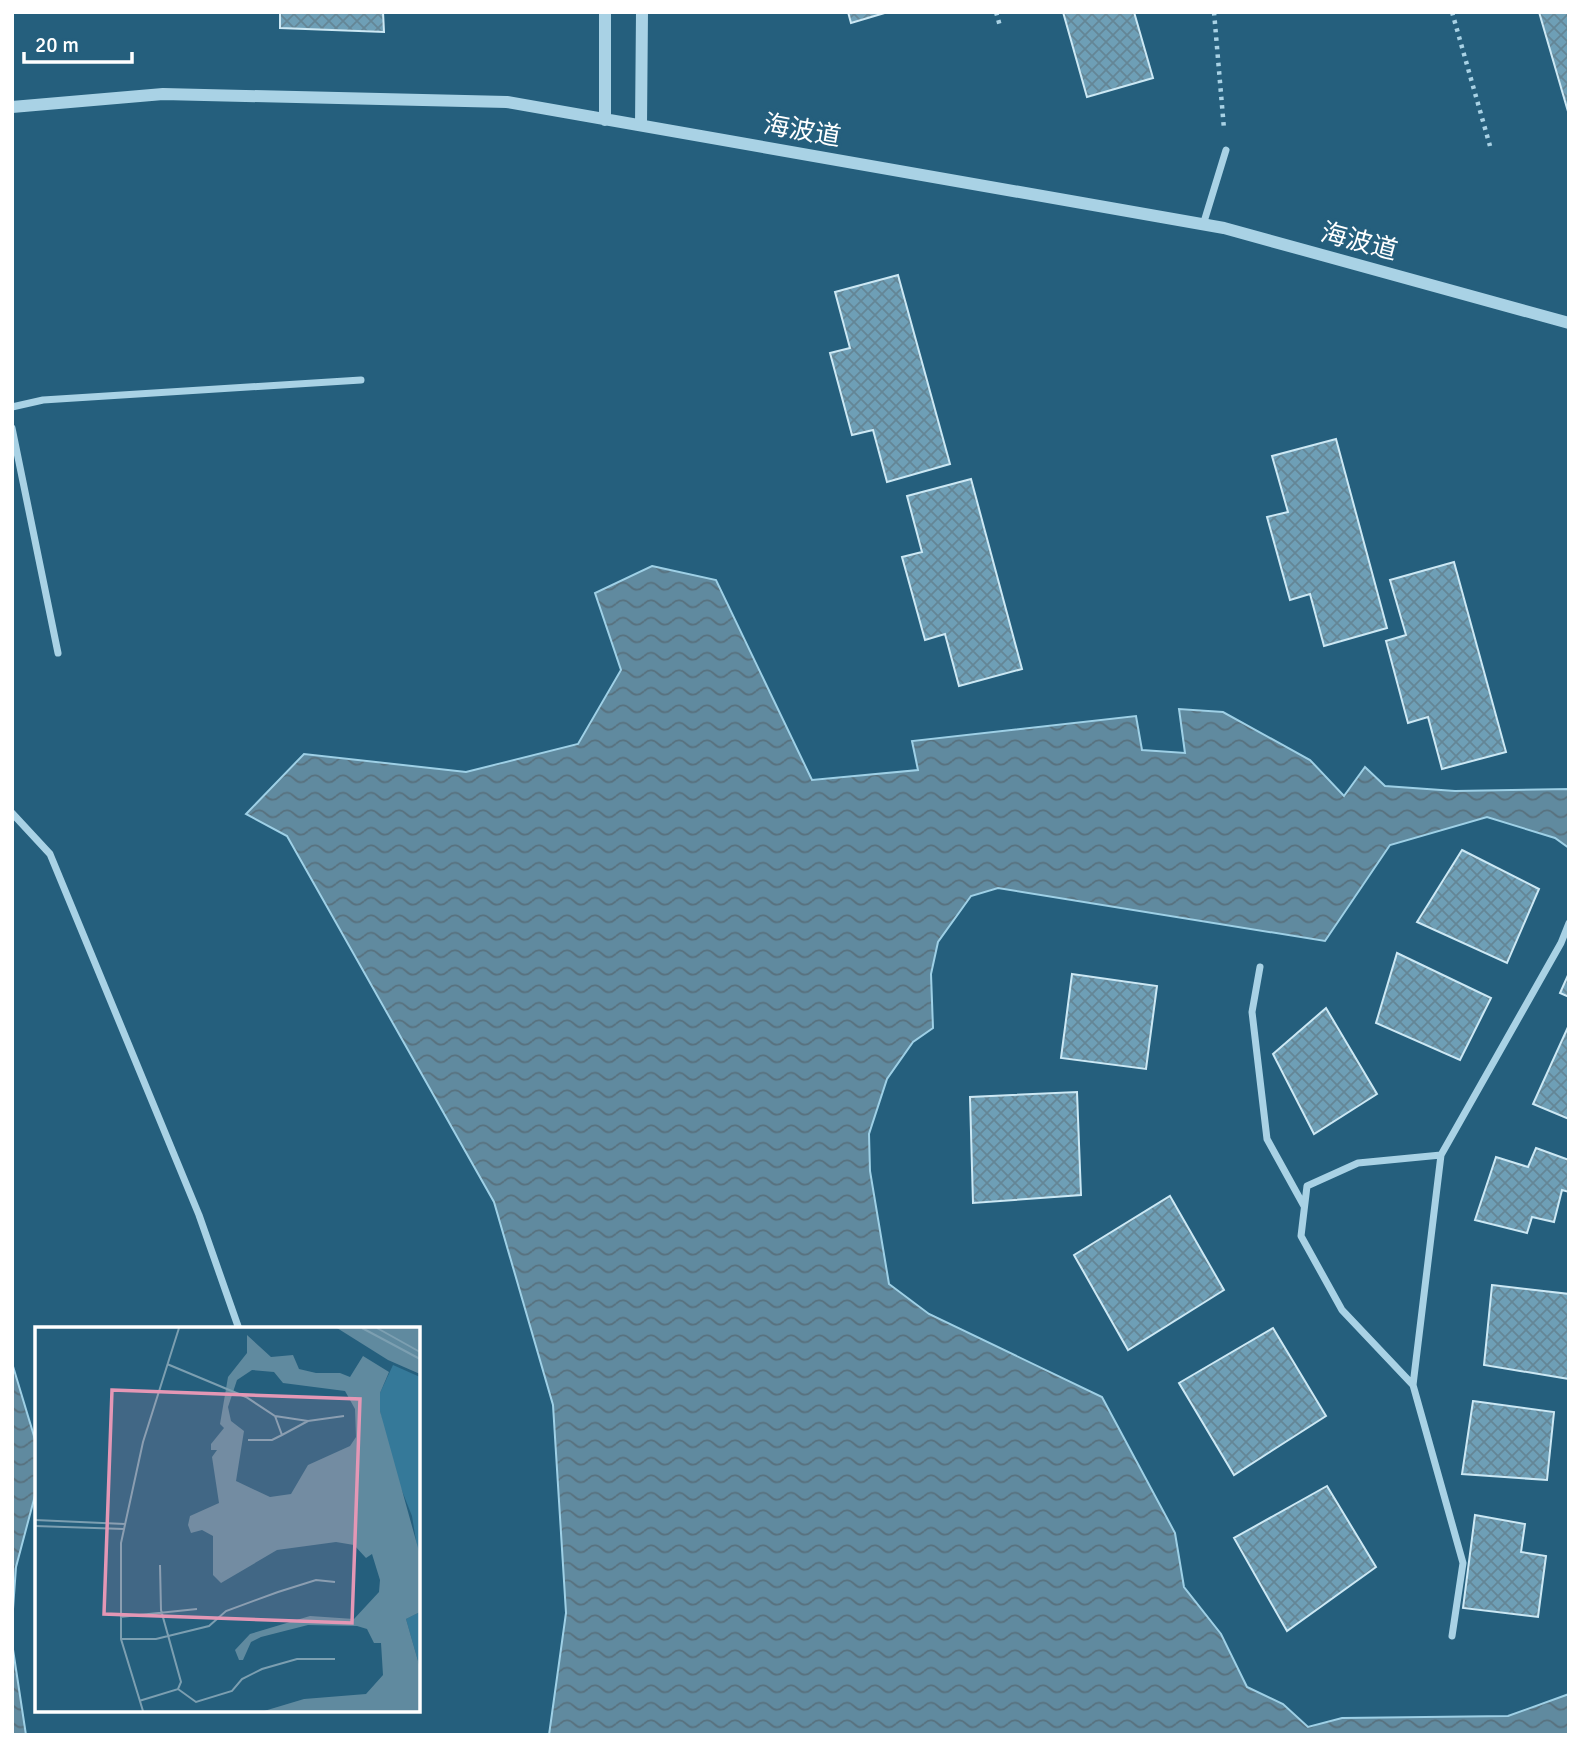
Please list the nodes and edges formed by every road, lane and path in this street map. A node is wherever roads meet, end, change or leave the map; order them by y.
1 (605, 12) edge
2 (642, 12) edge
3 (996, 12) edge
4 (1214, 12) edge
5 (1452, 12) edge
6 (1000, 26) dead end
7 (12, 107) edge
8 (605, 120) junction
9 (641, 125) junction
10 (1490, 146) dead end
11 (1226, 150) joint
12 (1203, 225) junction
13 (1569, 323) edge
14 (361, 380) dead end
15 (12, 407) edge
16 (12, 428) edge
17 (58, 653) dead end
18 (12, 813) edge
19 (1569, 923) edge
20 (1260, 967) dead end
21 (1441, 1155) junction
22 (1305, 1206) junction
23 (238, 1327) edge
24 (1413, 1385) junction
25 (1452, 1636) dead end

1 - 8 street
2 - 9 street
3 - 6 path
4 - 11 path
5 - 10 path
7 - 8 street, 海波道
8 - 9 street, 海波道
9 - 12 street, 海波道
11 - 12 street
12 - 13 street, 海波道
14 - 15 street
16 - 17 street
18 - 23 street
19 - 21 street
20 - 22 street
21 - 22 street
21 - 24 street
22 - 24 street
24 - 25 street

